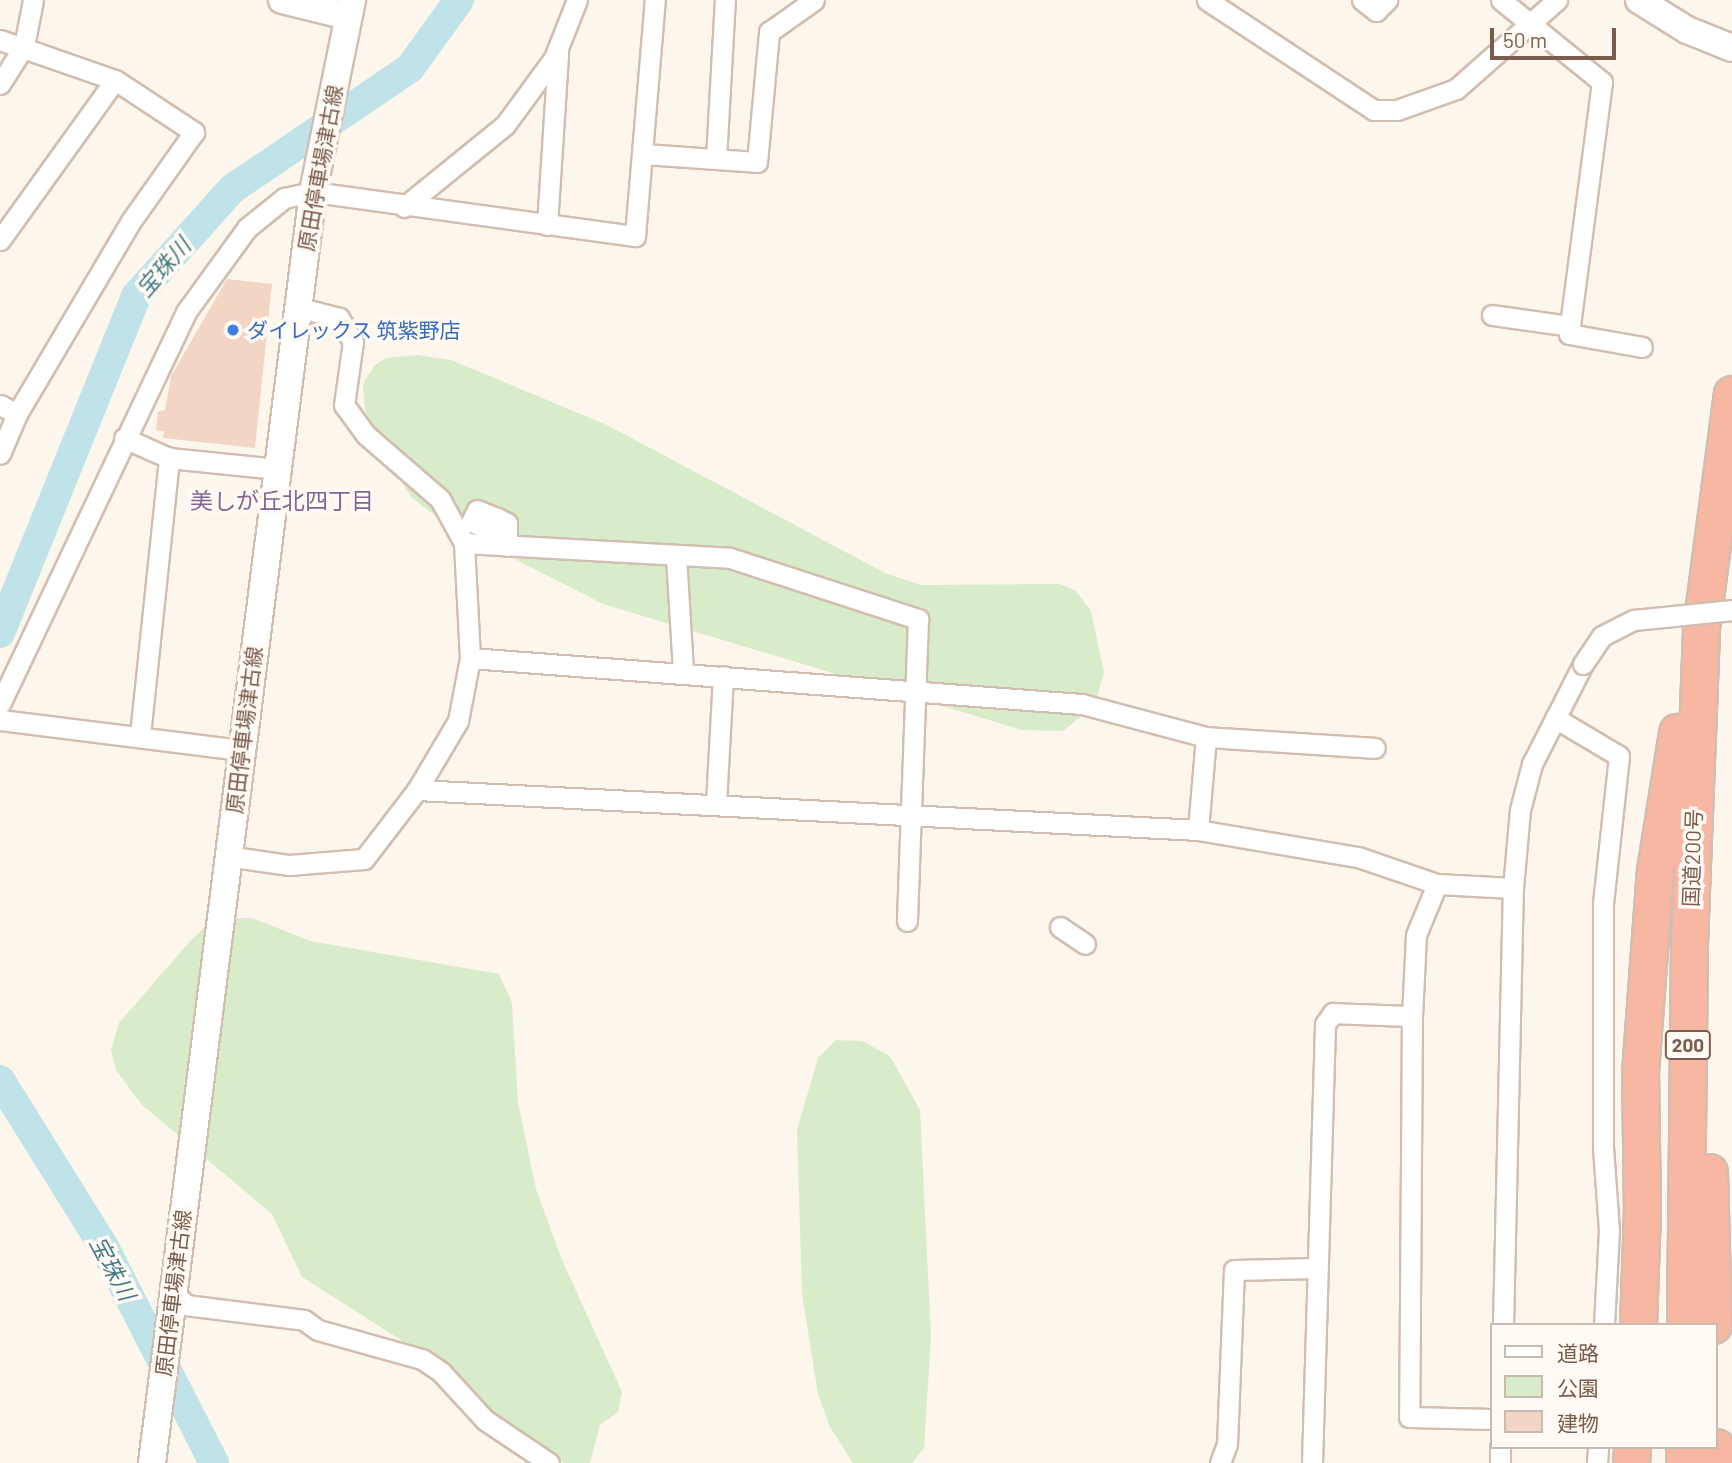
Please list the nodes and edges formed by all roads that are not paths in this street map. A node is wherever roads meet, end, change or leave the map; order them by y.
1 (33, 0) edge
2 (282, 0) edge
3 (577, 0) edge
4 (655, 0) edge
5 (725, 0) edge
6 (814, 0) edge
7 (1207, 0) edge
8 (1362, 0) edge
9 (1387, 0) edge
10 (1501, 0) edge
11 (1557, 0) edge
12 (1639, 0) edge
13 (350, 8) edge
14 (1531, 25) junction
15 (0, 40) edge
16 (24, 46) junction
17 (558, 48) junction
18 (1732, 48) edge
19 (115, 80) junction
20 (0, 83) edge
21 (643, 154) junction
22 (716, 159) junction
23 (315, 184) junction
24 (404, 207) junction
25 (547, 225) junction
26 (0, 240) edge
27 (297, 307) junction
28 (1492, 316) dead end
29 (1570, 326) junction
30 (1642, 347) dead end
31 (1732, 394) edge
32 (8, 409) edge
33 (124, 438) junction
34 (0, 454) edge
35 (169, 458) junction
36 (277, 469) junction
37 (498, 518) dead end
38 (464, 543) junction
39 (507, 546) junction
40 (676, 556) junction
41 (1732, 610) edge
42 (1701, 628) junction
43 (470, 658) junction
44 (683, 672) junction
45 (723, 676) junction
46 (916, 693) junction
47 (0, 704) edge
48 (1555, 718) junction
49 (0, 720) edge
50 (140, 735) junction
51 (1206, 737) junction
52 (1375, 748) dead end
53 (242, 750) junction
54 (1695, 766) junction
55 (417, 790) junction
56 (716, 804) junction
57 (909, 814) junction
58 (1198, 830) junction
59 (227, 856) junction
60 (1437, 884) junction
61 (1513, 888) junction
62 (907, 920) dead end
63 (1060, 927) dead end
64 (1085, 944) dead end
65 (1412, 1016) junction
66 (1317, 1268) junction
67 (171, 1296) junction
68 (1503, 1323) edge
69 (1604, 1323) edge
70 (1637, 1323) edge
71 (1685, 1323) edge
72 (1713, 1323) edge
73 (1490, 1419) edge
74 (152, 1463) edge
75 (549, 1463) edge
76 (1220, 1463) edge
77 (1312, 1463) edge

1 - 16 street
2 - 13 main road
3 - 17 street
4 - 21 street
5 - 22 street
6 - 22 street
7 - 14 street
8 - 9 street
10 - 14 street
11 - 14 street
12 - 18 main road
13 - 23 main road, 原田停車場津古線
14 - 29 street
15 - 16 street
16 - 19 street
16 - 20 street
17 - 24 street
17 - 25 street
19 - 26 street
19 - 32 street
21 - 22 street
21 - 25 street
23 - 24 street
23 - 27 main road, 原田停車場津古線
23 - 33 street
24 - 25 street
27 - 36 main road, 原田停車場津古線
27 - 38 street
28 - 29 street
29 - 30 street
31 - 42 highway, 国道200号 / 200
32 - 34 street
33 - 35 street
33 - 47 street
35 - 36 street
35 - 50 street
36 - 53 main road, 原田停車場津古線
37 - 39 street
38 - 39 street
38 - 43 street
39 - 40 street
40 - 44 street
40 - 46 street
41 - 48 street, bridge
42 - 54 highway, 国道200号 / 200
42 - 70 highway
43 - 44 street
43 - 55 street
44 - 45 street
45 - 46 street
45 - 56 street
46 - 51 street
46 - 57 street
48 - 61 street
48 - 69 street
49 - 50 street
50 - 53 street
51 - 52 street
51 - 58 street
53 - 59 main road, 原田停車場津古線
54 - 71 highway, 国道200号 / 200
54 - 72 highway
55 - 56 street
55 - 59 street
56 - 57 street
57 - 58 street
57 - 62 street
58 - 60 street
59 - 67 main road, 原田停車場津古線
60 - 61 street
60 - 65 street
61 - 68 street
63 - 64 street
65 - 66 street
65 - 73 street
66 - 76 street
66 - 77 street
67 - 74 main road, 原田停車場津古線
67 - 75 street

